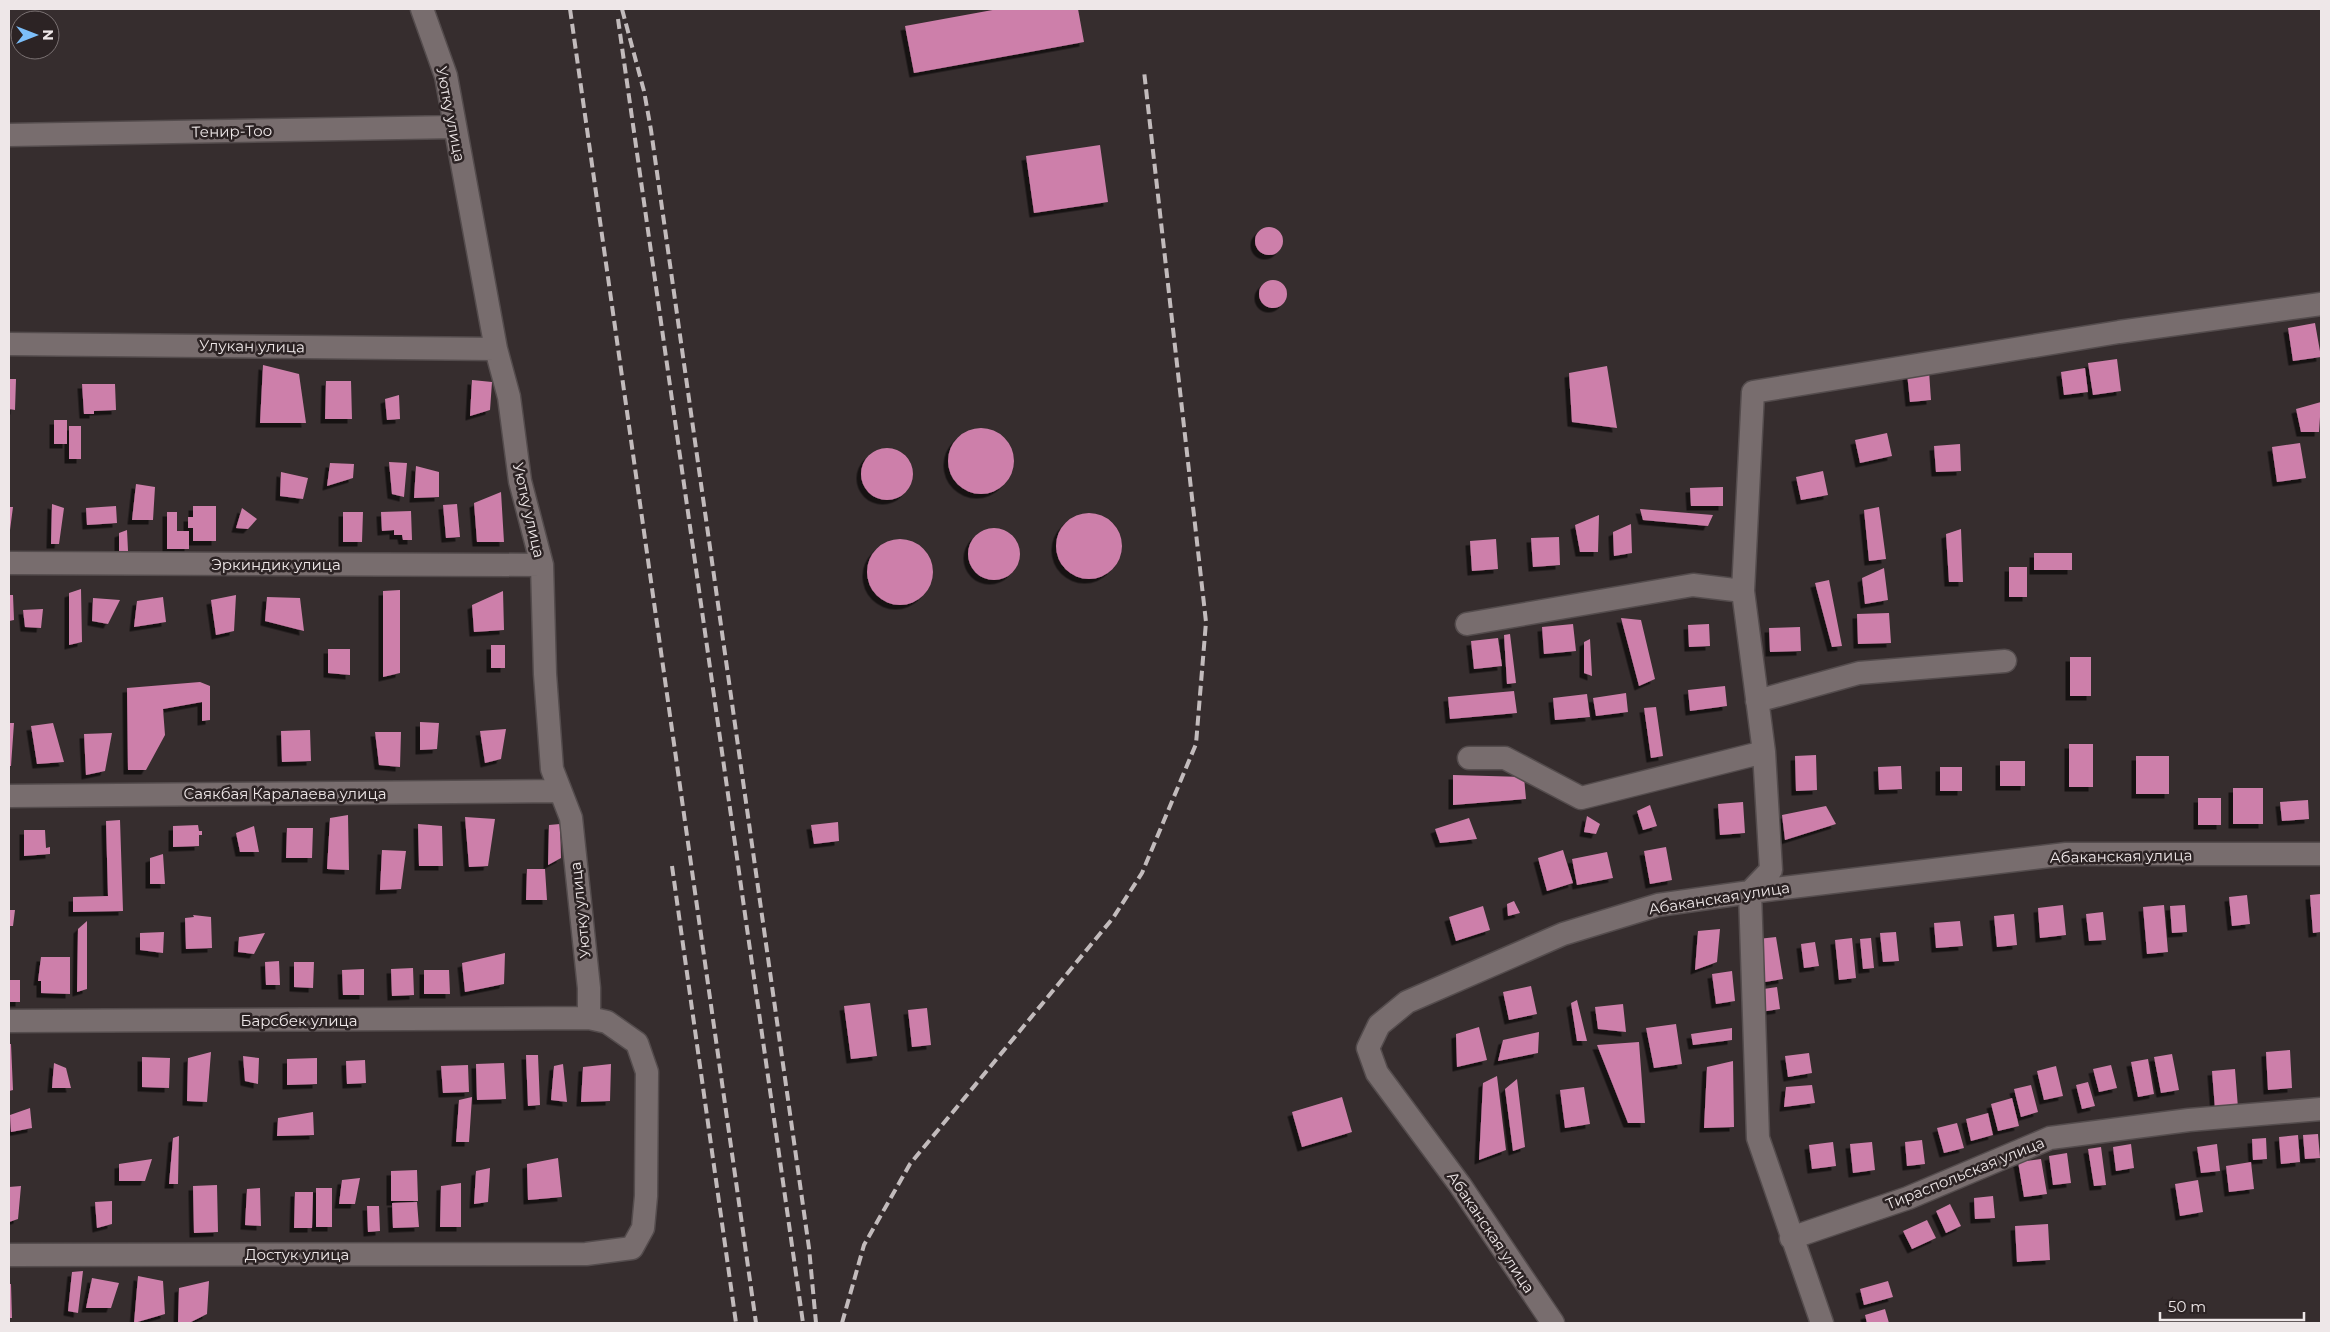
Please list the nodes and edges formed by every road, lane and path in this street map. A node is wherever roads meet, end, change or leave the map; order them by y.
1 (422, 9) edge
2 (455, 127) junction
3 (9, 135) edge
4 (2321, 304) edge
5 (9, 344) edge
6 (496, 349) junction
7 (9, 563) edge
8 (542, 565) junction
9 (1743, 591) junction
10 (1467, 624) dead end
11 (2005, 661) dead end
12 (1758, 701) junction
13 (1764, 752) junction
14 (1469, 758) dead end
15 (560, 791) junction
16 (9, 796) edge
17 (2321, 854) edge
18 (1750, 892) junction
19 (589, 1018) junction
20 (9, 1021) edge
21 (2321, 1109) edge
22 (1791, 1238) junction
23 (586, 1254) joint
24 (9, 1255) edge
25 (1553, 1323) edge
26 (1822, 1323) edge

1 - 2 street, Уютку улица
2 - 3 street, Тенир-Тоо
2 - 6 street, Уютку улица
4 - 9 street
5 - 6 street, Улукан улица
6 - 8 street, Уютку улица
7 - 8 street, Эркиндик улица
8 - 15 street, Уютку улица
9 - 10 street
9 - 12 street
11 - 12 street
12 - 13 street
13 - 14 street
13 - 18 street
15 - 16 street, Саякбая Каралаева улица
15 - 19 street, Уютку улица
17 - 18 street, Абаканская улица
18 - 22 street
18 - 25 street, Абаканская улица
19 - 20 street, Барсбек улица
19 - 23 street, Барсбек улица
21 - 22 street, Тираспольская улица
22 - 26 street
23 - 24 street, Достук улица

